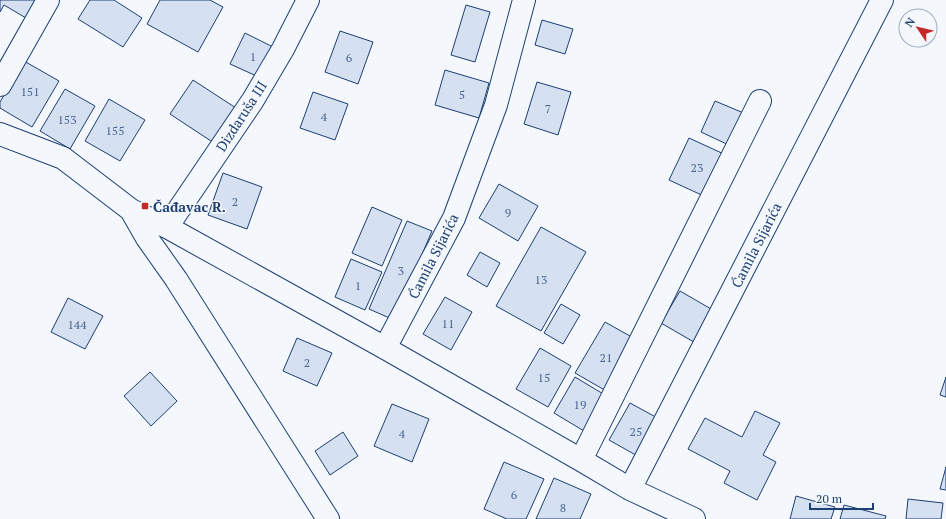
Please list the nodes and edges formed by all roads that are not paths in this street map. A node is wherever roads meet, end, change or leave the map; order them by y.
1 (48, 0) edge
2 (308, 0) edge
3 (524, 0) edge
4 (882, 0) edge
5 (0, 85) edge
6 (760, 102) dead end
7 (0, 134) edge
8 (131, 210) junction
9 (167, 227) junction
10 (385, 348) junction
11 (581, 460) junction
12 (630, 489) junction
13 (328, 519) edge
14 (694, 519) edge

1 - 5 street
2 - 9 street, Dizdaruša III
3 - 10 street, Ćamila Sijarića
4 - 12 street, Ćamila Sijarića
6 - 11 street
7 - 8 street
8 - 9 street
8 - 13 street
9 - 10 street
10 - 11 street
11 - 12 street
12 - 14 street

